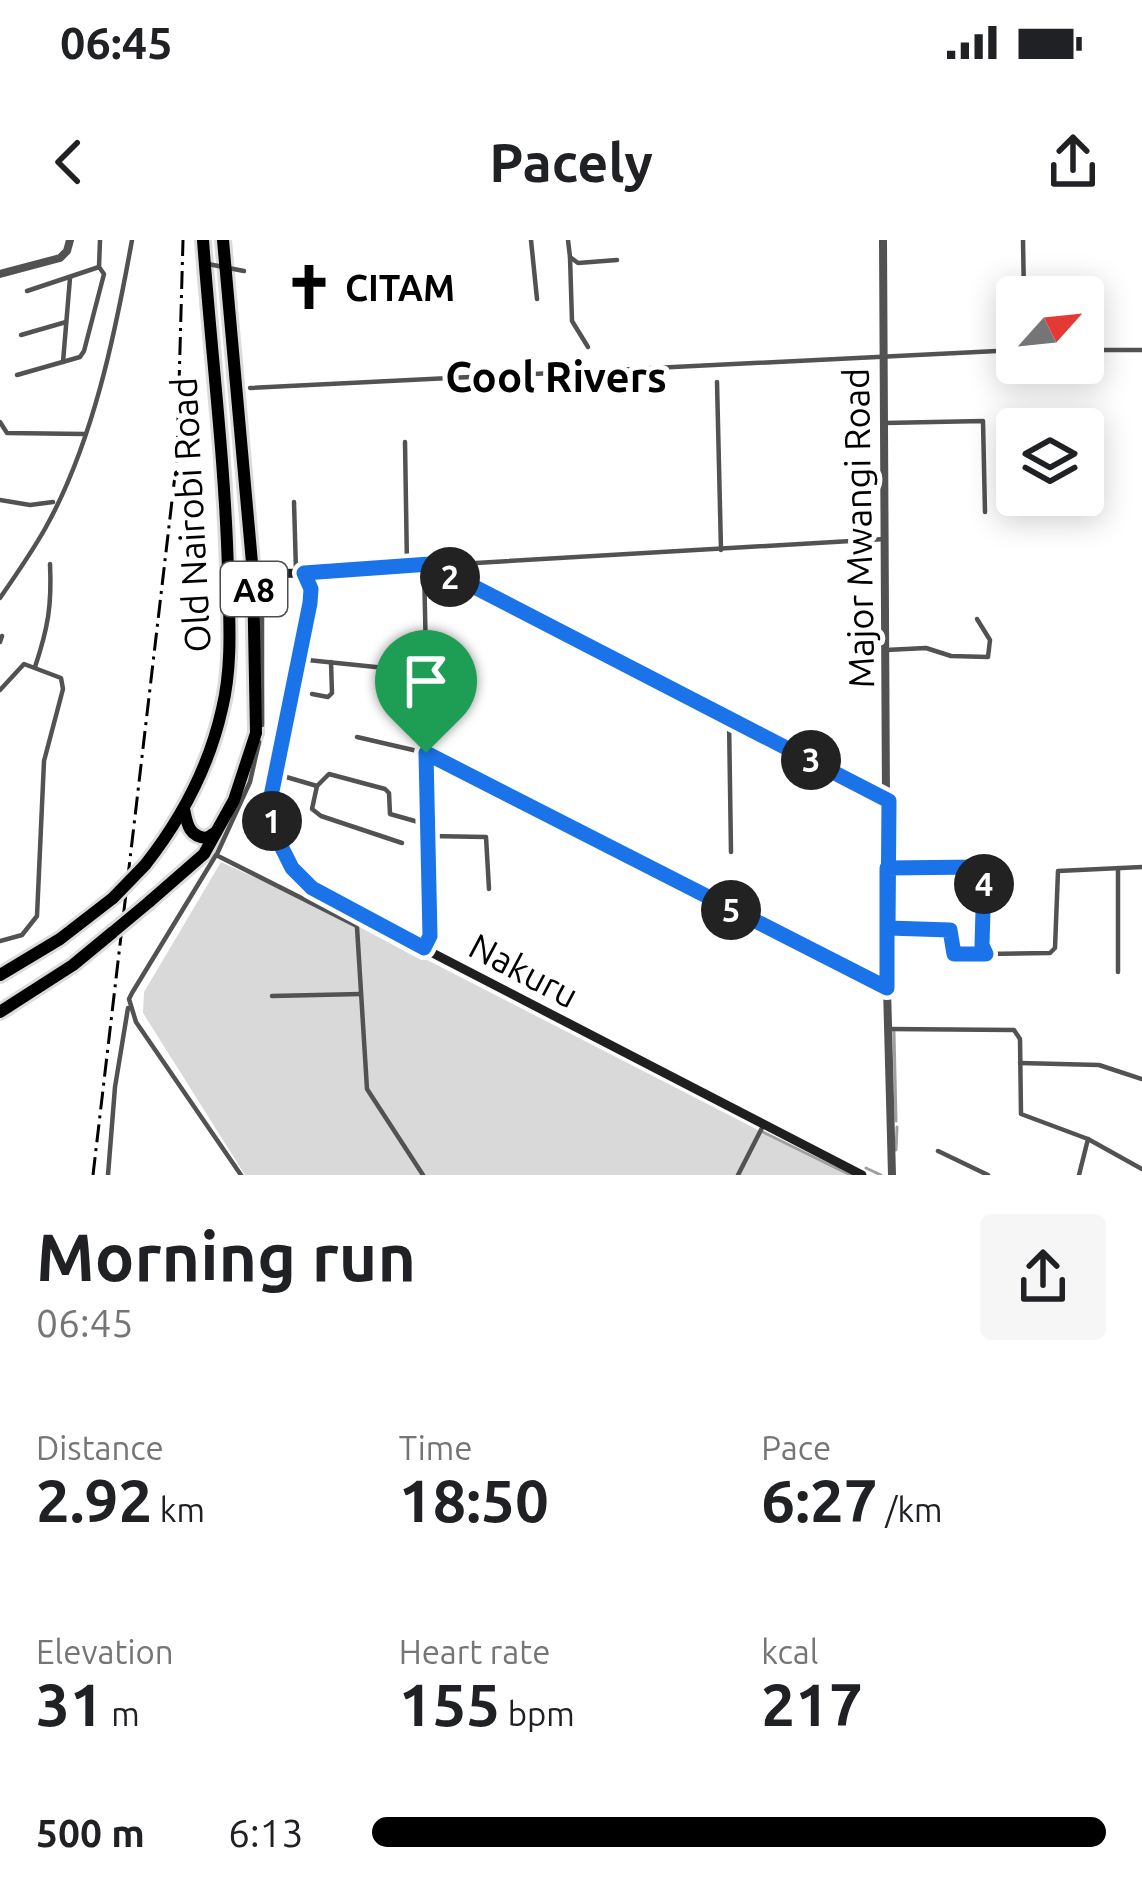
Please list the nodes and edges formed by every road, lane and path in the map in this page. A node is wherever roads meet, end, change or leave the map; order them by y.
1 (70, 240) edge
2 (100, 240) edge
3 (132, 240) edge
4 (203, 240) edge
5 (224, 240) edge
6 (531, 240) edge
7 (568, 240) edge
8 (883, 240) edge
9 (1023, 240) edge
10 (570, 257) junction
11 (617, 260) dead end
12 (205, 264) junction
13 (99, 267) junction
14 (225, 267) junction
15 (244, 271) dead end
16 (0, 274) edge
17 (1024, 276) edge
18 (70, 278) junction
19 (28, 291) dead end
20 (537, 299) dead end
21 (66, 322) junction
22 (21, 335) dead end
23 (587, 347) dead end
24 (1104, 350) edge
25 (1142, 350) edge
26 (996, 351) edge
27 (883, 356) junction
28 (62, 362) junction
29 (236, 372) junction
30 (213, 373) junction
31 (17, 375) dead end
32 (717, 382) dead end
33 (250, 388) dead end
34 (0, 422) edge
35 (884, 423) junction
36 (84, 434) junction
37 (405, 442) dead end
38 (0, 500) edge
39 (56, 501) junction
40 (294, 502) dead end
41 (985, 512) dead end
42 (885, 539) junction
43 (721, 550) junction
44 (50, 564) dead end
45 (427, 565) junction
46 (407, 566) junction
47 (300, 572) junction
48 (254, 574) junction
49 (0, 598) edge
50 (262, 616) dead end
51 (976, 619) dead end
52 (886, 650) junction
53 (298, 659) junction
54 (331, 662) junction
55 (34, 668) junction
56 (424, 672) junction
57 (0, 675) edge
58 (8, 679) junction
59 (0, 691) edge
60 (312, 694) dead end
61 (729, 719) junction
62 (357, 737) dead end
63 (426, 753) junction
64 (274, 773) junction
65 (317, 786) junction
66 (889, 801) junction
67 (183, 808) junction
68 (429, 825) junction
69 (217, 832) junction
70 (429, 836) junction
71 (402, 843) dead end
72 (731, 852) dead end
73 (216, 855) junction
74 (1142, 867) edge
75 (887, 868) junction
76 (1118, 868) junction
77 (489, 889) dead end
78 (359, 921) junction
79 (888, 928) junction
80 (0, 941) edge
81 (424, 948) junction
82 (986, 954) junction
83 (1118, 972) dead end
84 (0, 975) edge
85 (887, 988) junction
86 (361, 994) junction
87 (272, 996) dead end
88 (129, 999) junction
89 (1, 1008) edge
90 (888, 1029) junction
91 (1020, 1064) junction
92 (1142, 1079) edge
93 (764, 1124) junction
94 (1088, 1139) junction
95 (938, 1151) dead end
96 (1142, 1169) edge
97 (108, 1175) edge
98 (241, 1175) edge
99 (423, 1175) edge
100 (738, 1175) edge
101 (862, 1175) edge
102 (892, 1175) edge
103 (988, 1175) edge
104 (1079, 1175) edge

1 - 16 street
2 - 13 street
3 - 36 street
4 - 12 highway, Old Nairobi Road / A8
5 - 14 highway, Old Nairobi Road / A8
6 - 20 street
7 - 10 street
8 - 27 street, Major Mwangi Road
9 - 17 street
10 - 11 street
10 - 23 street
12 - 14 street
12 - 30 highway, Old Nairobi Road / A8
13 - 18 street
13 - 28 street
14 - 15 street
14 - 29 highway, Old Nairobi Road / A8
18 - 19 street
18 - 21 street
21 - 22 street
21 - 28 street
24 - 25 street
26 - 27 street
27 - 33 street
27 - 35 street, Major Mwangi Road
28 - 31 street
29 - 30 highway
29 - 48 highway, Old Nairobi Road / A8
30 - 67 highway, Old Nairobi Road / A8
32 - 43 street
34 - 36 street
35 - 41 street
35 - 42 street, Major Mwangi Road
36 - 39 street
37 - 46 street
38 - 39 street
39 - 49 street
40 - 47 street
42 - 43 street
42 - 52 street, Major Mwangi Road
43 - 45 street
44 - 55 street
45 - 46 street
45 - 56 street
45 - 61 street
46 - 47 street
47 - 48 main road
47 - 53 main road, Nakuru
48 - 69 highway, Old Nairobi Road / A8
50 - 73 street
51 - 52 street
52 - 66 street, Major Mwangi Road
53 - 54 street
53 - 64 main road, Nakuru
54 - 56 street
54 - 60 street
55 - 58 street
55 - 80 street
56 - 63 street
57 - 58 street
58 - 59 street
61 - 66 street
61 - 72 street
62 - 63 street
63 - 68 street
63 - 85 street
64 - 65 street
64 - 78 main road, Nakuru
65 - 68 street
65 - 71 street
66 - 75 street, Major Mwangi Road
67 - 69 highway
67 - 84 highway, Old Nairobi Road / A8, bridge
68 - 70 street
69 - 89 highway, Old Nairobi Road / A8, bridge
70 - 77 street
70 - 81 street
73 - 78 street
73 - 88 street
74 - 76 street
75 - 79 street, Major Mwangi Road
75 - 82 street
76 - 82 street
76 - 83 street
78 - 81 main road, Nakuru
78 - 86 street
79 - 82 street
79 - 85 street, Major Mwangi Road
81 - 93 main road, Nakuru
85 - 90 street, Major Mwangi Road
86 - 87 street
86 - 99 street
88 - 97 street
88 - 98 street
90 - 91 street
90 - 102 street, Major Mwangi Road
91 - 92 street
91 - 94 street
93 - 100 street
93 - 101 main road, Nakuru
94 - 96 street
94 - 104 street
95 - 103 street

